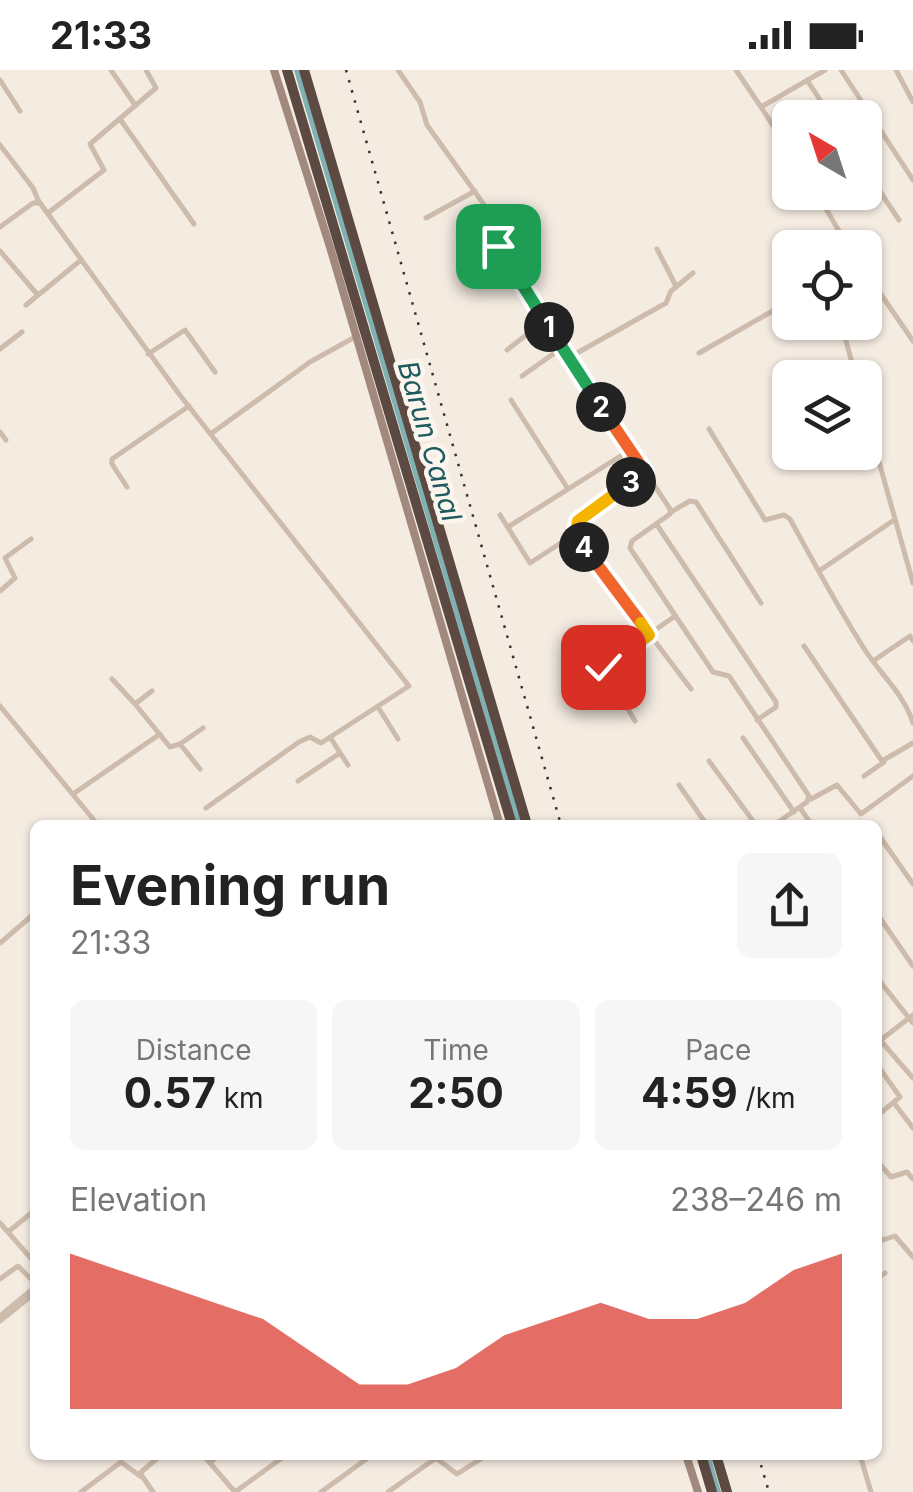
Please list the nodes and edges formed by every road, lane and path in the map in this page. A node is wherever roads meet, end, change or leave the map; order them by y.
1 (111, 70) edge
2 (146, 70) edge
3 (274, 70) edge
4 (288, 70) edge
5 (304, 70) edge
6 (398, 70) edge
7 (736, 70) edge
8 (826, 70) edge
9 (841, 70) edge
10 (896, 70) edge
11 (0, 80) edge
12 (807, 80) junction
13 (820, 100) edge
14 (913, 102) edge
15 (136, 105) junction
16 (761, 106) junction
17 (20, 111) dead end
18 (120, 119) junction
19 (772, 123) edge
20 (0, 145) edge
21 (913, 180) edge
22 (474, 191) junction
23 (882, 194) edge
24 (38, 202) junction
25 (48, 213) junction
26 (426, 218) dead end
27 (899, 220) dead end
28 (194, 224) dead end
29 (0, 227) edge
30 (657, 249) dead end
31 (0, 251) edge
32 (81, 260) junction
33 (693, 274) dead end
34 (677, 287) junction
35 (37, 295) junction
36 (882, 296) edge
37 (26, 304) dead end
38 (772, 311) edge
39 (545, 321) junction
40 (22, 332) dead end
41 (355, 337) junction
42 (913, 342) edge
43 (563, 347) junction
44 (0, 349) edge
45 (507, 350) dead end
46 (148, 354) junction
47 (699, 354) dead end
48 (570, 358) junction
49 (216, 372) dead end
50 (522, 376) dead end
51 (511, 400) dead end
52 (189, 406) junction
53 (709, 430) dead end
54 (0, 432) edge
55 (212, 433) junction
56 (6, 440) dead end
57 (630, 450) junction
58 (881, 470) edge
59 (645, 472) junction
60 (127, 486) dead end
61 (568, 489) junction
62 (671, 512) junction
63 (500, 515) dead end
64 (894, 520) junction
65 (657, 524) junction
66 (508, 527) junction
67 (575, 536) junction
68 (31, 538) dead end
69 (818, 571) junction
70 (913, 583) edge
71 (0, 591) edge
72 (761, 603) dead end
73 (675, 616) junction
74 (649, 635) junction
75 (913, 641) edge
76 (804, 646) dead end
77 (873, 661) junction
78 (112, 678) dead end
79 (691, 689) dead end
80 (152, 691) dead end
81 (135, 704) junction
82 (0, 706) edge
83 (378, 708) junction
84 (757, 720) junction
85 (636, 722) dead end
86 (913, 723) edge
87 (203, 728) dead end
88 (160, 734) junction
89 (330, 738) junction
90 (743, 738) dead end
91 (398, 739) dead end
92 (180, 744) junction
93 (913, 744) edge
94 (340, 753) junction
95 (709, 760) dead end
96 (884, 762) junction
97 (348, 765) dead end
98 (200, 769) dead end
99 (864, 776) dead end
100 (913, 776) edge
101 (298, 781) dead end
102 (679, 784) dead end
103 (73, 794) junction
104 (808, 801) junction
105 (206, 808) dead end
106 (797, 810) junction
107 (94, 820) edge
108 (499, 820) edge
109 (511, 820) edge
110 (527, 820) edge
111 (704, 820) edge
112 (752, 820) edge
113 (782, 820) edge
114 (807, 820) edge
115 (882, 840) edge
116 (913, 884) edge
117 (30, 916) edge
118 (882, 921) edge
119 (0, 943) edge
120 (913, 966) edge
121 (882, 984) edge
122 (912, 1019) edge
123 (882, 1039) edge
124 (882, 1044) edge
125 (882, 1071) edge
126 (913, 1078) edge
127 (894, 1103) junction
128 (882, 1112) edge
129 (913, 1128) edge
130 (882, 1167) edge
131 (913, 1179) edge
132 (30, 1214) edge
133 (0, 1223) edge
134 (8, 1232) junction
135 (882, 1239) edge
136 (913, 1258) edge
137 (30, 1259) edge
138 (30, 1271) edge
139 (885, 1272) dead end
140 (28, 1274) junction
141 (882, 1275) edge
142 (30, 1278) edge
143 (0, 1279) edge
144 (30, 1292) edge
145 (0, 1318) edge
146 (155, 1460) edge
147 (208, 1460) edge
148 (214, 1460) edge
149 (279, 1460) edge
150 (365, 1460) edge
151 (433, 1460) edge
152 (442, 1460) edge
153 (479, 1460) edge
154 (688, 1460) edge
155 (702, 1460) edge
156 (717, 1460) edge
157 (861, 1460) edge
158 (210, 1463) junction
159 (140, 1476) junction
160 (229, 1485) junction
161 (81, 1492) edge
162 (153, 1492) edge
163 (220, 1492) edge
164 (321, 1492) edge
165 (388, 1492) edge
166 (698, 1492) edge
167 (712, 1492) edge
168 (727, 1492) edge
169 (871, 1492) edge

1 - 15 street
2 - 15 street
3 - 41 main road
4 - 109 highway
5 - 110 highway
6 - 22 street
7 - 16 street
8 - 12 street
9 - 21 street
10 - 14 street
11 - 17 street
12 - 13 street
12 - 16 street
15 - 18 street
16 - 19 street
18 - 25 street
18 - 28 street
20 - 24 street
22 - 26 street
22 - 39 street
23 - 27 street
24 - 25 street
24 - 29 street
25 - 32 street
30 - 34 street
31 - 35 street
32 - 35 street
32 - 46 street
33 - 34 street
34 - 48 street
35 - 37 street
36 - 42 street
38 - 47 street
39 - 43 street
39 - 45 street
40 - 44 street
41 - 55 street
41 - 108 main road
43 - 48 street
43 - 50 street
46 - 49 street
46 - 52 street
48 - 57 street
51 - 61 street
52 - 55 street
52 - 60 street
53 - 69 street
54 - 56 street
55 - 83 street
57 - 59 street
57 - 61 street
58 - 64 street
59 - 62 street
59 - 67 street
61 - 66 street
62 - 65 street
62 - 72 street
63 - 66 street
64 - 69 street
64 - 70 street
65 - 73 street
65 - 84 street
66 - 67 street
67 - 74 street
68 - 71 street
69 - 77 street
73 - 74 street
73 - 84 street
74 - 79 street
74 - 85 street
75 - 77 street
76 - 96 street
77 - 86 street
78 - 81 street
80 - 81 street
81 - 88 street
82 - 103 street
83 - 89 street
83 - 91 street
84 - 104 street
87 - 92 street
88 - 92 street
88 - 103 street
89 - 94 street
89 - 105 street
90 - 106 street
92 - 98 street
93 - 96 street
94 - 97 street
94 - 101 street
95 - 112 street
96 - 99 street
100 - 104 street
102 - 111 street
103 - 107 street
104 - 106 street
106 - 113 street
106 - 114 street
115 - 116 street
117 - 119 street
118 - 120 street
121 - 122 street
122 - 123 street
124 - 126 street
125 - 127 street
127 - 128 street
127 - 129 street
130 - 131 street
132 - 134 street
133 - 134 street
134 - 137 street
135 - 136 street
138 - 140 street
139 - 141 street
140 - 142 street
140 - 143 street
144 - 145 street
146 - 159 street
147 - 158 street
148 - 158 street
149 - 160 street
150 - 164 street
151 - 165 street
152 - 153 street
154 - 166 main road
155 - 167 highway
156 - 168 highway
157 - 169 street
158 - 160 street
159 - 161 street
159 - 162 street
160 - 163 street

